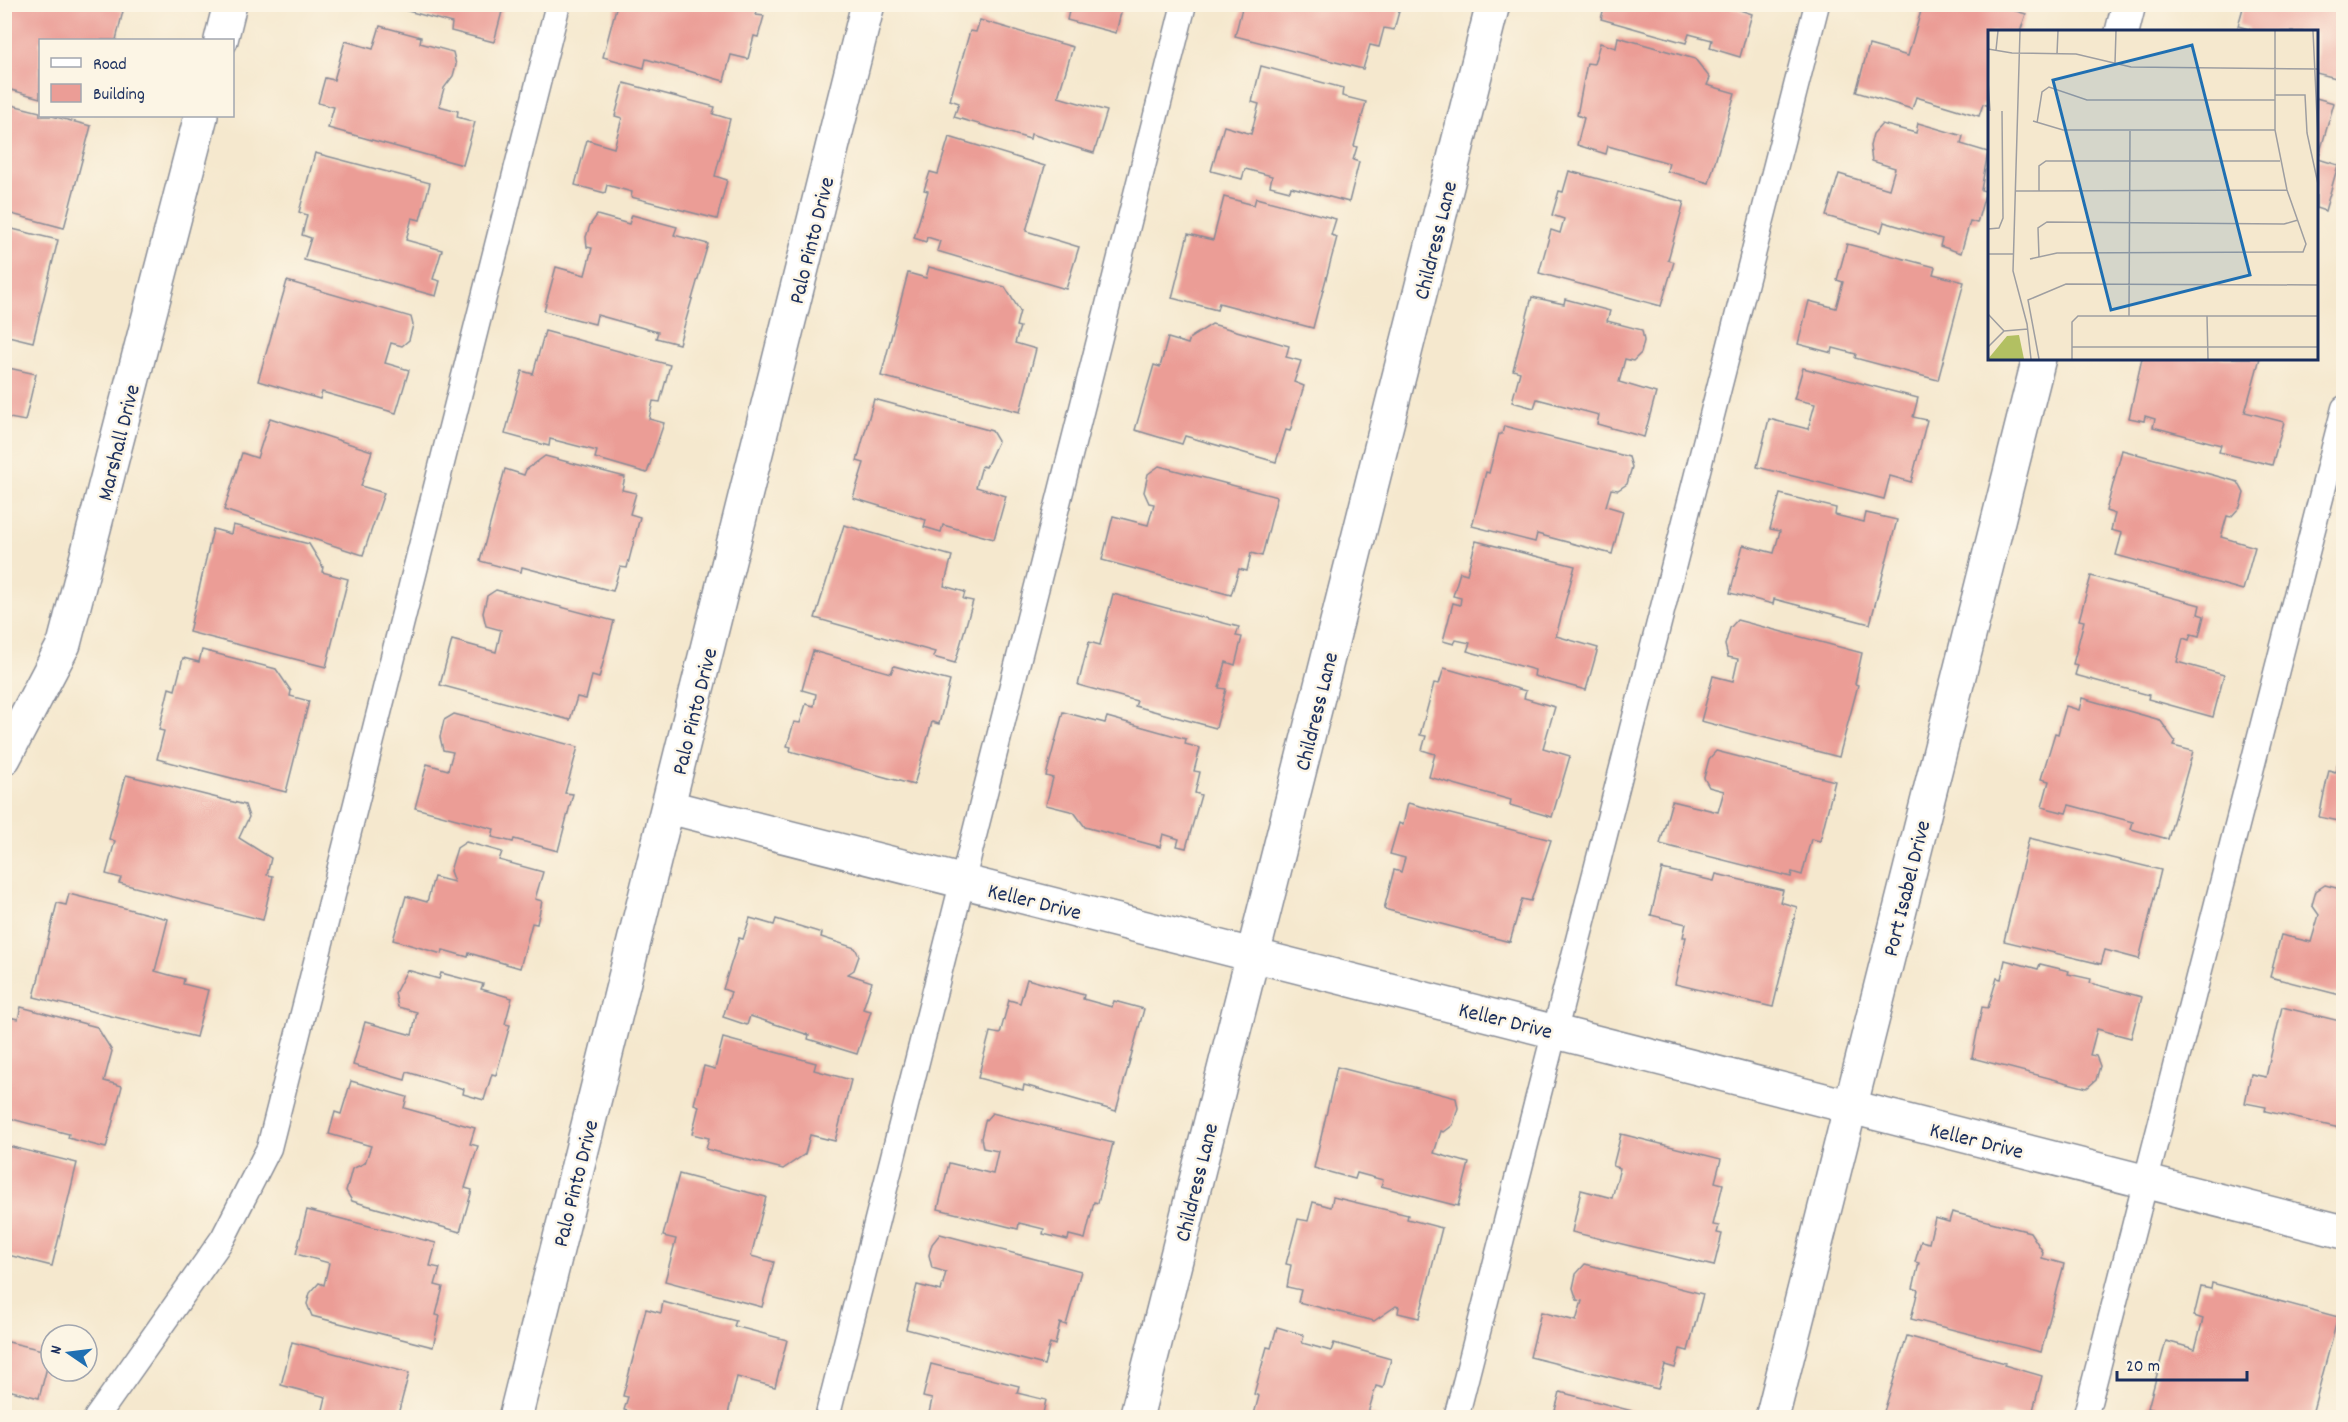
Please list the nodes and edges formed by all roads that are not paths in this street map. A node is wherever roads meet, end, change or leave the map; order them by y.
1 (230, 4) edge
2 (558, 4) edge
3 (868, 4) edge
4 (1184, 4) edge
5 (1493, 4) edge
6 (1817, 4) edge
7 (2129, 4) edge
8 (2122, 30) edge
9 (220, 39) edge
10 (201, 117) edge
11 (2038, 360) edge
12 (2343, 408) edge
13 (4, 758) edge
14 (669, 807) junction
15 (963, 882) junction
16 (1253, 955) junction
17 (1555, 1032) junction
18 (1850, 1107) junction
19 (2146, 1182) junction
20 (2343, 1232) edge
21 (96, 1418) edge
22 (515, 1418) edge
23 (826, 1418) edge
24 (1136, 1418) edge
25 (1456, 1418) edge
26 (1772, 1418) edge
27 (2085, 1418) edge

1 - 9 street
2 - 21 lane
3 - 14 street, Palo Pinto Drive
4 - 15 lane
5 - 16 street, Childress Lane
6 - 17 lane
7 - 8 street
10 - 13 street, Marshall Drive
11 - 18 street, Port Isabel Drive
12 - 19 lane
14 - 15 street, Keller Drive
14 - 22 street, Palo Pinto Drive
15 - 16 street, Keller Drive
15 - 23 lane
16 - 17 street, Keller Drive
16 - 24 street, Childress Lane
17 - 18 street, Keller Drive
17 - 25 lane
18 - 19 street, Keller Drive
18 - 26 street, Port Isabel Drive
19 - 20 street, Keller Drive
19 - 27 lane

